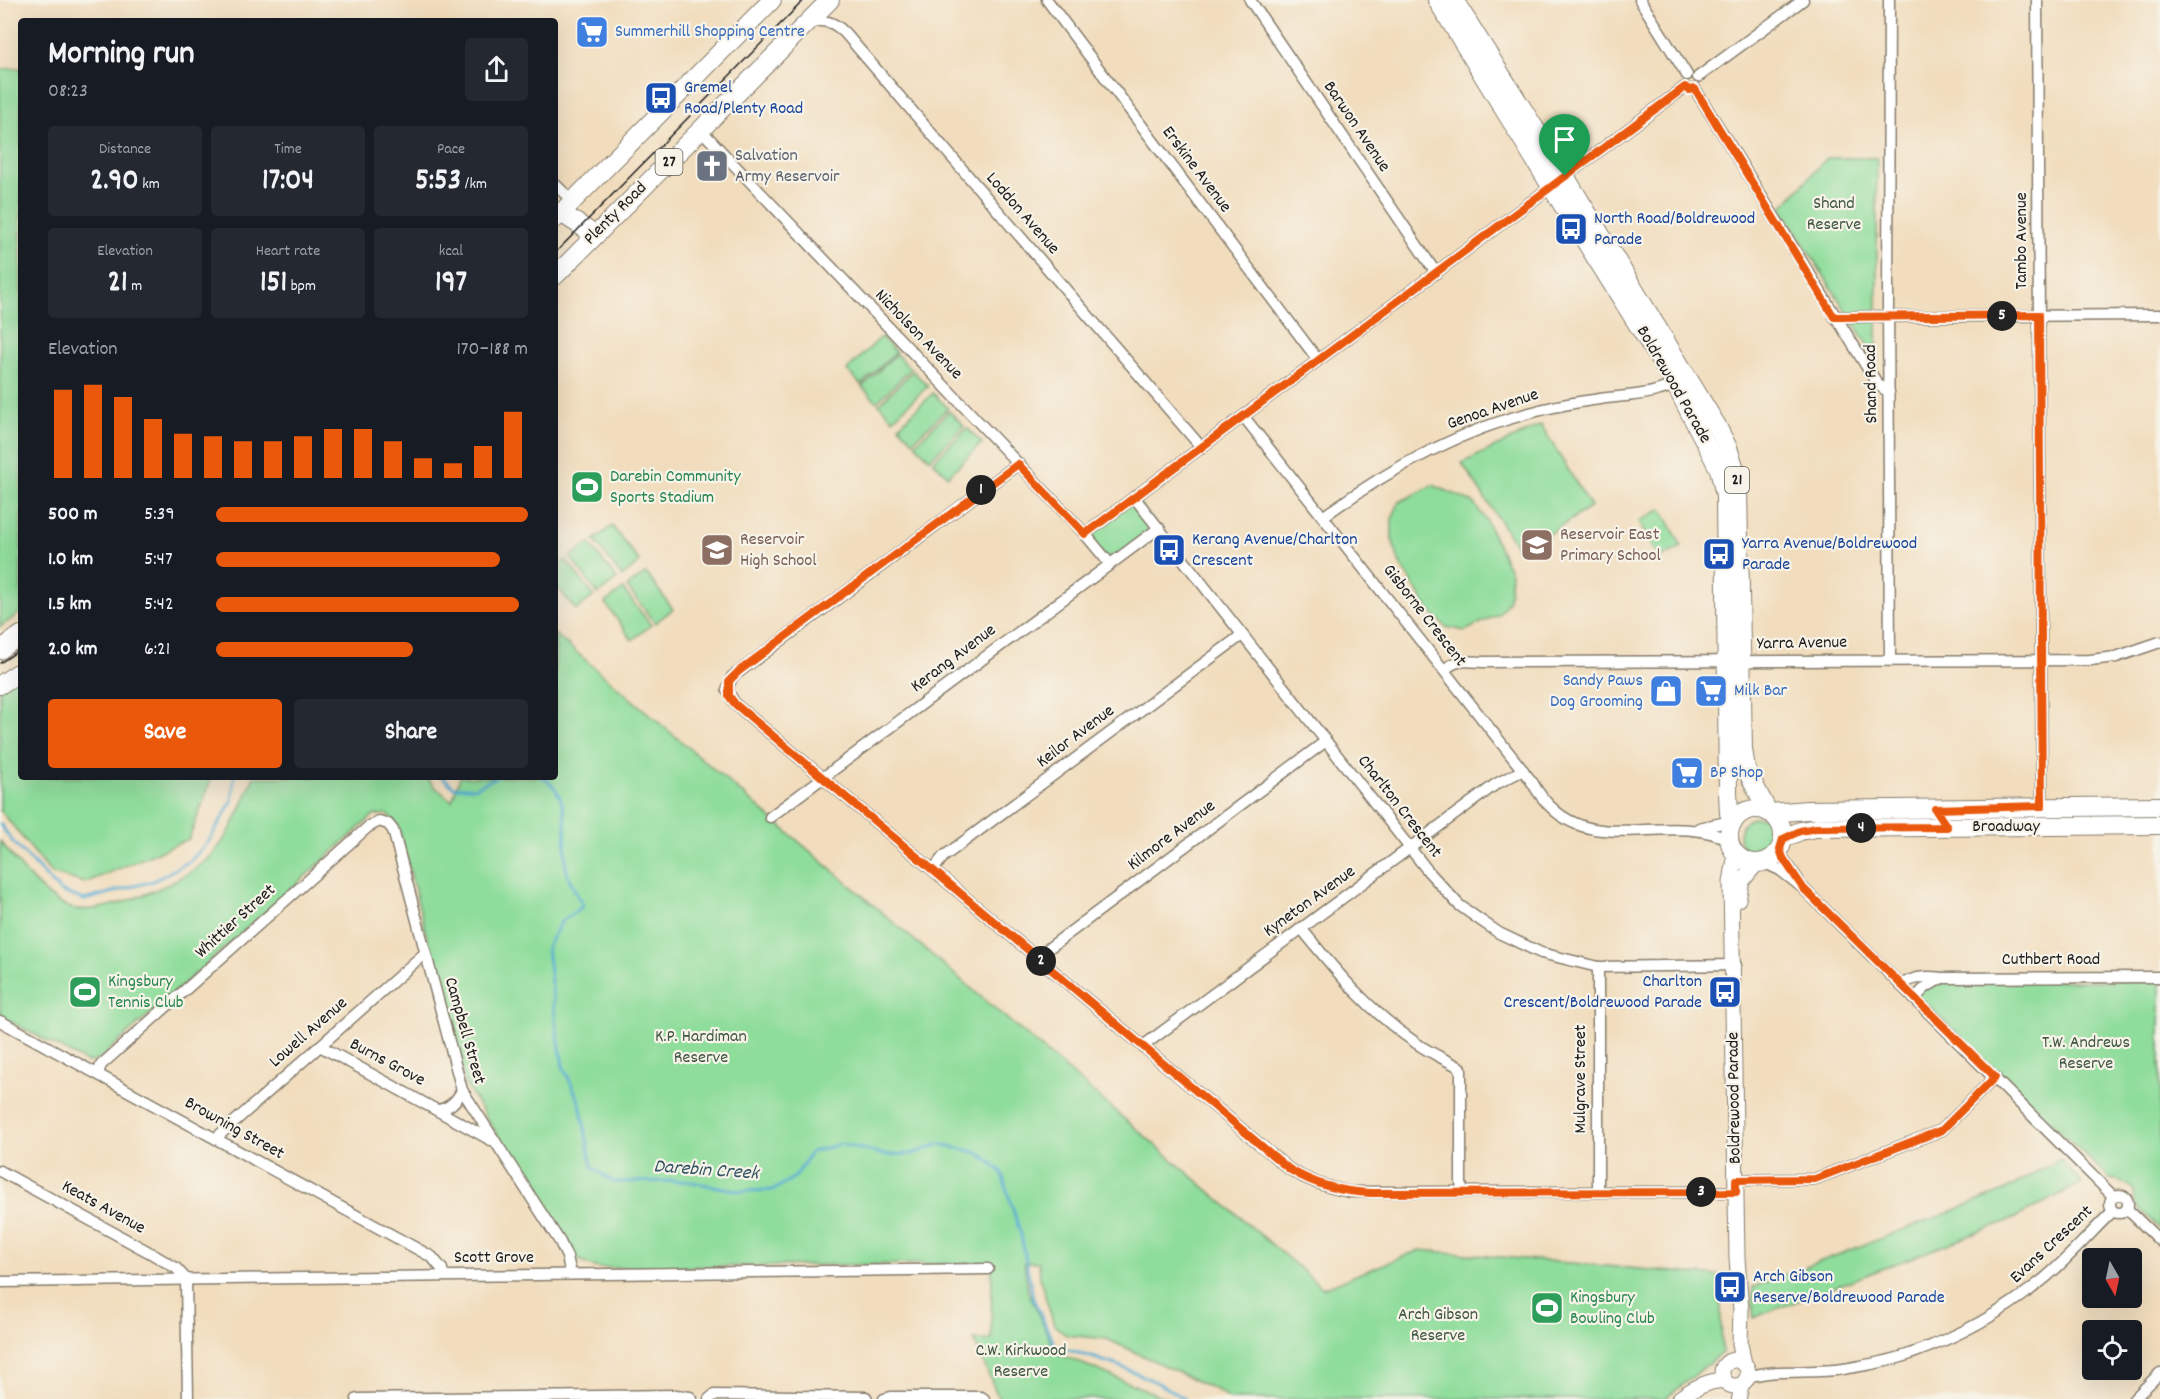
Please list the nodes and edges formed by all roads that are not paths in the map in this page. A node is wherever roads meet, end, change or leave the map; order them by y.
1 (772, 0) edge
2 (1047, 0) edge
3 (1250, 0) edge
4 (1437, 0) edge
5 (1640, 0) edge
6 (1803, 0) edge
7 (1889, 0) edge
8 (2037, 0) edge
9 (826, 1) edge
10 (1455, 12) edge
11 (808, 22) junction
12 (1692, 76) junction
13 (1690, 88) junction
14 (701, 130) junction
15 (1558, 182) junction
16 (561, 210) edge
17 (595, 235) junction
18 (558, 273) edge
19 (1436, 273) junction
20 (2039, 315) junction
21 (2160, 315) edge
22 (1888, 316) junction
23 (1834, 317) junction
24 (1318, 360) junction
25 (1681, 380) junction
26 (1889, 392) junction
27 (1244, 417) junction
28 (1202, 448) junction
29 (1018, 464) junction
30 (1134, 497) junction
31 (1324, 516) junction
32 (1159, 528) junction
33 (1085, 534) junction
34 (1110, 564) junction
35 (1242, 635) junction
36 (18, 637) edge
37 (2160, 642) edge
38 (0, 650) edge
39 (2040, 659) junction
40 (1890, 660) junction
41 (1734, 661) junction
42 (18, 673) edge
43 (1448, 673) junction
44 (0, 685) edge
45 (1326, 741) junction
46 (1736, 746) junction
47 (1520, 766) junction
48 (822, 777) junction
49 (2042, 806) junction
50 (2160, 806) edge
51 (1935, 809) junction
52 (1769, 812) junction
53 (770, 816) dead end
54 (374, 822) joint
55 (2160, 825) edge
56 (1947, 827) junction
57 (1690, 829) junction
58 (1733, 835) junction
59 (1781, 844) junction
60 (1410, 849) junction
61 (1760, 862) junction
62 (933, 870) junction
63 (1803, 888) junction
64 (1301, 928) junction
65 (425, 954) junction
66 (1037, 957) junction
67 (1598, 967) junction
68 (1734, 968) junction
69 (2160, 977) edge
70 (1943, 978) junction
71 (1901, 985) junction
72 (1914, 999) junction
73 (0, 1021) edge
74 (320, 1046) junction
75 (1143, 1046) junction
76 (98, 1074) junction
77 (1995, 1077) junction
78 (462, 1090) junction
79 (438, 1110) junction
80 (216, 1138) junction
81 (494, 1141) junction
82 (0, 1171) edge
83 (1736, 1186) junction
84 (1463, 1192) junction
85 (1598, 1192) junction
86 (2113, 1197) junction
87 (2127, 1209) junction
88 (2113, 1211) junction
89 (2160, 1241) edge
90 (988, 1269) dead end
91 (571, 1274) junction
92 (443, 1275) junction
93 (186, 1279) junction
94 (0, 1282) edge
95 (2160, 1373) edge
96 (1736, 1378) edge
97 (691, 1398) edge
98 (188, 1399) edge
99 (357, 1399) edge
100 (709, 1399) edge
101 (867, 1399) edge
102 (884, 1399) edge
103 (984, 1399) edge
104 (1679, 1399) edge
105 (2134, 1399) edge

1 - 16 main road, 27
2 - 24 street, Erskine Avenue
3 - 19 street, Barwon Avenue
4 - 10 main road, Boldrewood Parade / 21
5 - 12 street
6 - 12 street
7 - 22 street, Shand Road
8 - 20 street, Tambo Avenue
9 - 11 main road, Plenty Road / 27
10 - 15 main road, Boldrewood Parade / 21
11 - 14 main road, Plenty Road / 27
11 - 28 street, Loddon Avenue
12 - 13 street
13 - 15 street
13 - 23 street
14 - 17 main road, Plenty Road / 27
14 - 29 street, Nicholson Avenue
15 - 19 street
15 - 25 main road, Boldrewood Parade / 21
16 - 17 main road
17 - 18 main road, Plenty Road / 27
19 - 24 street
20 - 21 street
20 - 22 street
20 - 39 street, Tambo Avenue
22 - 23 street
22 - 26 street, Shand Road
23 - 26 street
24 - 27 street
25 - 31 street, Genoa Avenue
25 - 41 main road, Boldrewood Parade / 21
26 - 40 street, Shand Road
27 - 28 street
27 - 31 street, Gisborne Crescent
28 - 30 street
29 - 33 street, Nicholson Avenue
29 - 48 street
30 - 32 street, Charlton Crescent
30 - 33 street
31 - 43 street, Gisborne Crescent
32 - 34 street, Kerang Avenue
32 - 35 street, Charlton Crescent
33 - 34 street, Nicholson Avenue
34 - 48 street, Kerang Avenue
35 - 45 street, Charlton Crescent
35 - 62 street, Keilor Avenue
36 - 38 main road
37 - 39 street, Yarra Avenue
39 - 40 street, Yarra Avenue
39 - 49 street, Tambo Avenue
40 - 41 street, Yarra Avenue
41 - 43 street, Yarra Avenue
41 - 46 main road, Boldrewood Parade / 21
42 - 44 main road
43 - 47 street, Gisborne Crescent
45 - 60 street, Charlton Crescent
45 - 66 street, Kilmore Avenue
46 - 52 main road, Boldrewood Parade / 21
46 - 58 main road, Boldrewood Parade / 21
47 - 57 street, Gisborne Crescent
47 - 60 street, Kyneton Avenue
48 - 53 street, Kerang Avenue
48 - 62 street
49 - 50 main road, Broadway
49 - 51 main road, Broadway
51 - 52 main road, Broadway
51 - 56 main road
52 - 58 main road
52 - 59 main road, 21
54 - 65 street, Campbell Street
54 - 76 street, Whittier Street
55 - 56 main road, Broadway
56 - 59 main road, Broadway
57 - 58 street, Gisborne Crescent
57 - 58 street
58 - 61 main road
58 - 68 main road, Boldrewood Parade
59 - 61 main road
59 - 63 street
60 - 64 street, Kyneton Avenue
60 - 67 street, Charlton Crescent
61 - 63 street
61 - 68 main road, Boldrewood Parade
62 - 66 street
63 - 71 street
64 - 75 street, Kyneton Avenue
64 - 84 street
65 - 74 street, Lowell Avenue
65 - 78 street, Campbell Street
66 - 75 street
67 - 68 street, Charlton Crescent
67 - 85 street, Mulgrave Street
68 - 83 main road, Boldrewood Parade
69 - 70 street, Cuthbert Road
70 - 71 street, Cuthbert Road
70 - 72 street
71 - 72 street
72 - 77 street
73 - 76 street, Browning Street
74 - 79 street, Burns Grove
74 - 80 street, Lowell Avenue
75 - 84 street
76 - 80 street, Browning Street
77 - 83 street
77 - 86 street
78 - 79 street, Burns Grove
78 - 81 street, Campbell Street
79 - 81 street, Burns Grove
80 - 92 street, Browning Street
81 - 91 street, Campbell Street
82 - 93 street, Keats Avenue
83 - 85 street
83 - 96 main road, Boldrewood Parade
84 - 85 street
86 - 87 street
86 - 88 street
87 - 88 street
87 - 89 street
88 - 96 street, Evans Crescent
90 - 91 street, Scott Grove
91 - 92 street, Scott Grove
92 - 93 street, Scott Grove
93 - 94 street, Scott Grove
93 - 98 street
95 - 105 street
96 - 104 main road
97 - 99 street
100 - 101 street
102 - 103 street

